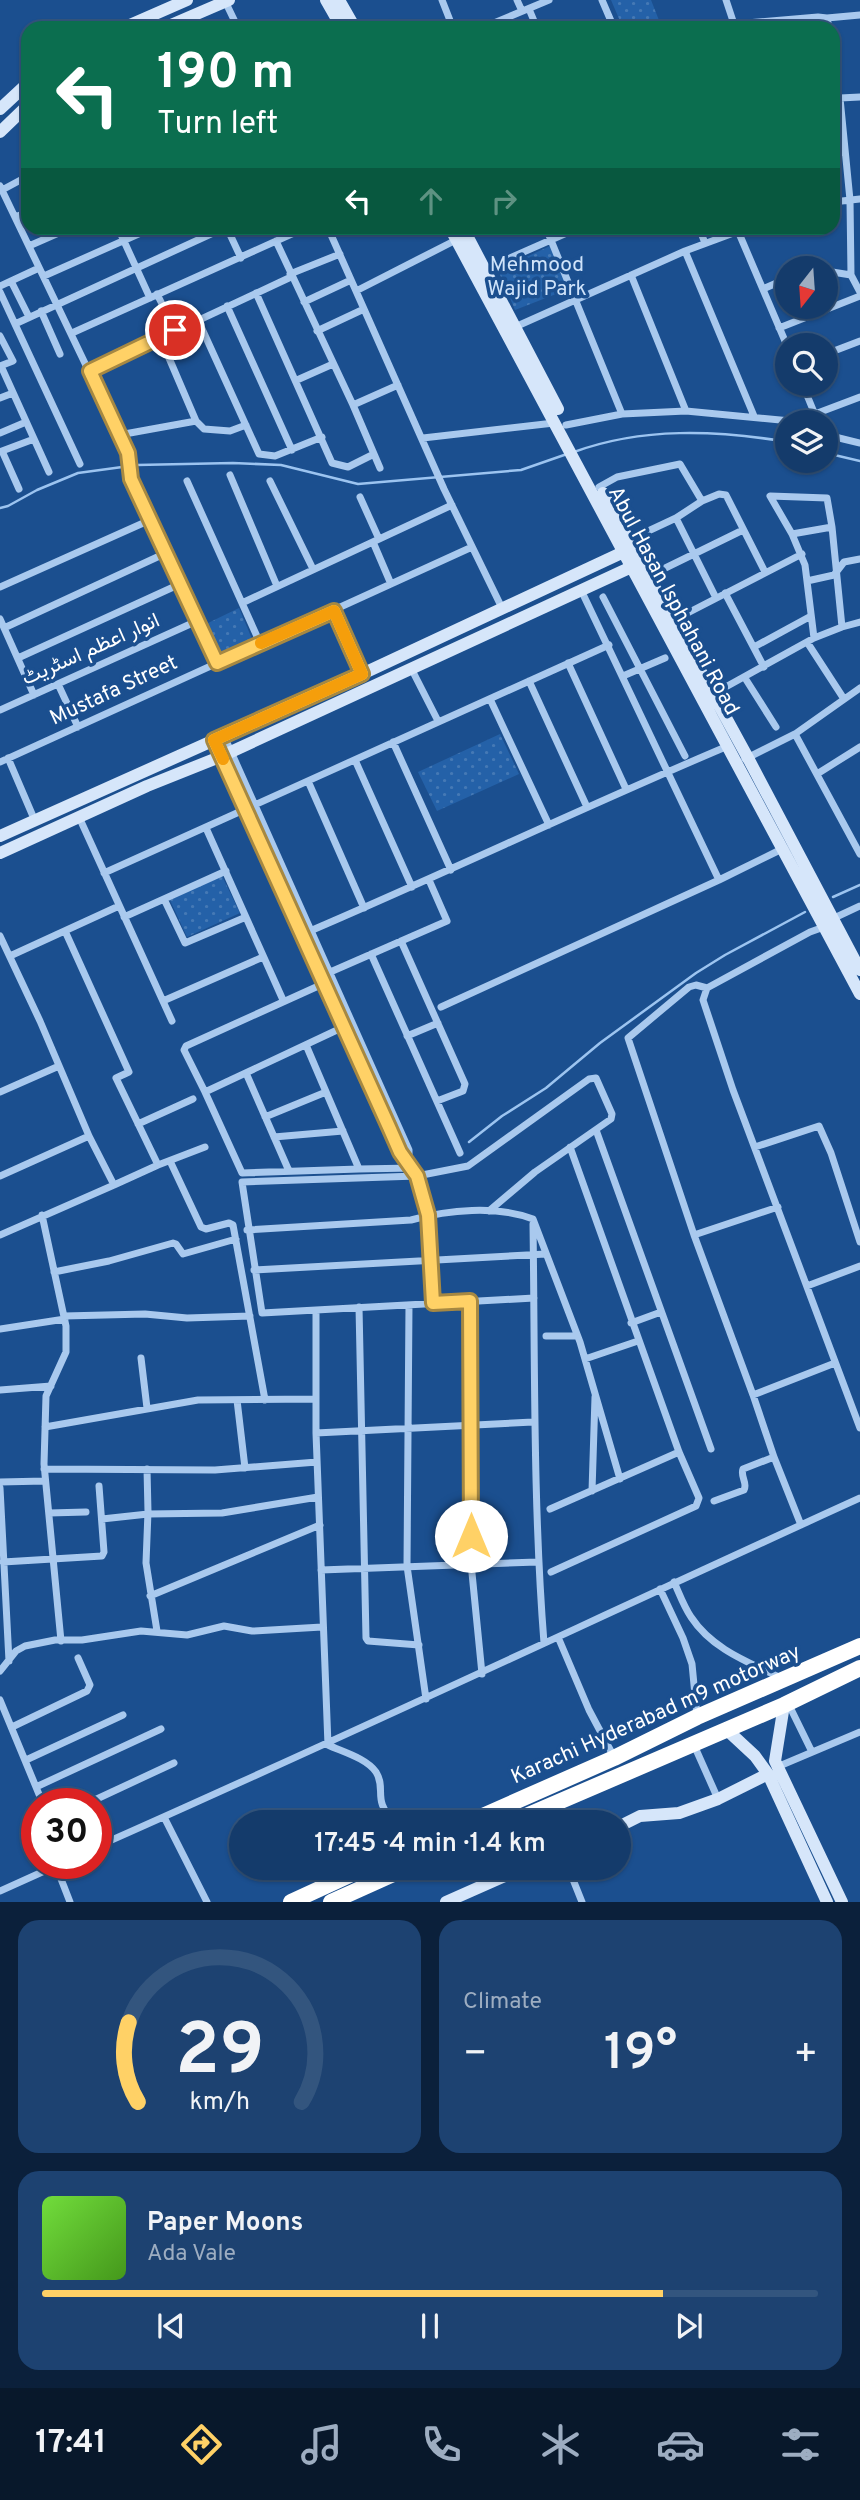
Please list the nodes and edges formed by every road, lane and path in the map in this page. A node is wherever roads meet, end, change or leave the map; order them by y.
1 (187, 0) edge
2 (326, 0) edge
3 (340, 0) edge
4 (442, 0) edge
5 (517, 0) edge
6 (549, 0) edge
7 (602, 0) edge
8 (726, 0) edge
9 (227, 1) edge
10 (526, 10) junction
11 (860, 15) edge
12 (827, 18) junction
13 (139, 21) edge
14 (180, 21) edge
15 (235, 21) edge
16 (337, 21) edge
17 (351, 21) edge
18 (450, 21) edge
19 (499, 21) edge
20 (533, 21) edge
21 (611, 21) edge
22 (733, 21) edge
23 (792, 21) edge
24 (828, 21) edge
25 (21, 90) edge
26 (840, 97) edge
27 (860, 97) edge
28 (0, 109) edge
29 (21, 112) edge
30 (840, 121) edge
31 (0, 132) edge
32 (840, 152) edge
33 (845, 152) junction
34 (21, 179) edge
35 (1, 188) edge
36 (860, 199) edge
37 (850, 200) junction
38 (840, 201) edge
39 (21, 215) edge
40 (15, 218) junction
41 (21, 230) edge
42 (24, 235) edge
43 (54, 235) edge
44 (122, 235) edge
45 (136, 235) edge
46 (210, 235) edge
47 (230, 235) edge
48 (289, 235) edge
49 (331, 235) edge
50 (454, 235) edge
51 (467, 235) edge
52 (549, 235) edge
53 (562, 235) edge
54 (702, 235) edge
55 (729, 235) edge
56 (739, 235) edge
57 (124, 240) junction
58 (456, 240) junction
59 (551, 240) junction
60 (276, 241) junction
61 (705, 243) junction
62 (29, 246) junction
63 (685, 251) junction
64 (340, 254) junction
65 (241, 258) junction
66 (39, 268) junction
67 (136, 268) junction
68 (485, 269) junction
69 (838, 273) edge
70 (291, 275) junction
71 (631, 275) junction
72 (851, 275) junction
73 (44, 276) junction
74 (351, 280) junction
75 (11, 281) junction
76 (775, 284) edge
77 (0, 286) edge
78 (763, 289) junction
79 (356, 291) junction
80 (0, 292) edge
81 (256, 293) junction
82 (860, 294) edge
83 (154, 296) junction
84 (575, 300) junction
85 (304, 302) junction
86 (57, 304) junction
87 (227, 306) junction
88 (364, 309) junction
89 (41, 311) junction
90 (29, 317) junction
91 (198, 320) junction
92 (15, 324) junction
93 (515, 327) junction
94 (779, 328) junction
95 (175, 330) junction
96 (317, 331) junction
97 (72, 333) junction
98 (781, 333) edge
99 (0, 336) edge
100 (160, 337) junction
101 (860, 341) edge
102 (838, 349) edge
103 (60, 354) dead end
104 (333, 364) junction
105 (1, 366) edge
106 (90, 371) junction
107 (297, 380) junction
108 (398, 385) junction
109 (13, 393) junction
110 (860, 397) edge
111 (0, 398) edge
112 (353, 405) junction
113 (833, 410) edge
114 (685, 411) junction
115 (622, 414) junction
116 (754, 416) junction
117 (775, 419) edge
118 (196, 421) junction
119 (26, 422) junction
120 (246, 425) junction
121 (560, 425) junction
122 (0, 433) edge
123 (119, 435) junction
124 (322, 438) junction
125 (423, 438) junction
126 (838, 438) edge
127 (34, 439) junction
128 (860, 443) edge
129 (292, 450) junction
130 (374, 454) junction
131 (80, 464) dead end
132 (10, 468) junction
133 (380, 468) dead end
134 (0, 470) edge
135 (48, 472) dead end
136 (230, 475) dead end
137 (187, 481) dead end
138 (270, 481) dead end
139 (596, 486) junction
140 (19, 489) dead end
141 (360, 497) dead end
142 (702, 501) junction
143 (452, 505) junction
144 (676, 518) junction
145 (150, 520) junction
146 (832, 527) junction
147 (744, 530) junction
148 (792, 534) junction
149 (376, 540) junction
150 (472, 547) junction
151 (629, 547) junction
152 (166, 553) junction
153 (802, 554) junction
154 (694, 555) junction
155 (860, 559) edge
156 (637, 564) junction
157 (313, 569) junction
158 (765, 572) junction
159 (837, 572) junction
160 (649, 576) junction
161 (807, 581) junction
162 (180, 584) junction
163 (391, 584) junction
164 (277, 586) junction
165 (0, 587) edge
166 (581, 590) junction
167 (725, 593) junction
168 (603, 597) dead end
169 (716, 598) junction
170 (242, 603) junction
171 (502, 608) junction
172 (334, 611) junction
173 (811, 616) junction
174 (0, 619) edge
175 (674, 620) junction
176 (197, 621) junction
177 (860, 622) edge
178 (842, 627) junction
179 (4, 628) junction
180 (811, 640) junction
181 (260, 643) junction
182 (609, 645) junction
183 (754, 647) junction
184 (665, 657) dead end
185 (18, 658) junction
186 (217, 663) junction
187 (568, 663) junction
188 (764, 667) junction
189 (411, 668) junction
190 (641, 668) junction
191 (362, 674) junction
192 (623, 676) junction
193 (745, 678) junction
194 (529, 681) junction
195 (58, 684) junction
196 (860, 688) edge
197 (713, 694) junction
198 (34, 695) junction
199 (490, 699) junction
200 (844, 699) junction
201 (0, 710) edge
202 (438, 722) junction
203 (78, 727) junction
204 (776, 727) dead end
205 (795, 734) junction
206 (219, 738) junction
207 (393, 742) junction
208 (728, 746) junction
209 (860, 747) edge
210 (226, 754) junction
211 (685, 757) dead end
212 (9, 758) junction
213 (355, 760) junction
214 (743, 760) junction
215 (0, 762) edge
216 (667, 772) junction
217 (817, 774) junction
218 (308, 781) junction
219 (626, 789) junction
220 (255, 805) junction
221 (587, 807) junction
222 (246, 810) junction
223 (79, 817) junction
224 (35, 821) junction
225 (549, 825) junction
226 (206, 828) junction
227 (0, 836) edge
228 (782, 849) junction
229 (0, 853) edge
230 (860, 854) edge
231 (451, 870) junction
232 (226, 871) junction
233 (104, 873) junction
234 (429, 880) junction
235 (719, 880) junction
236 (412, 887) junction
237 (164, 899) junction
238 (119, 906) junction
239 (860, 906) edge
240 (364, 908) junction
241 (124, 916) junction
242 (246, 916) junction
243 (828, 923) junction
244 (65, 931) junction
245 (310, 931) junction
246 (1, 939) edge
247 (401, 941) junction
248 (371, 954) junction
249 (10, 956) junction
250 (263, 957) junction
251 (860, 970) edge
252 (330, 976) junction
253 (323, 984) junction
254 (706, 988) junction
255 (860, 994) edge
256 (282, 1000) junction
257 (163, 1001) junction
258 (441, 1007) dead end
259 (172, 1021) dead end
260 (352, 1023) junction
261 (438, 1023) junction
262 (343, 1028) junction
263 (407, 1036) junction
264 (306, 1045) junction
265 (59, 1066) junction
266 (246, 1073) junction
267 (205, 1092) junction
268 (326, 1092) junction
269 (0, 1093) edge
270 (193, 1099) dead end
271 (437, 1101) junction
272 (265, 1117) junction
273 (138, 1124) junction
274 (596, 1130) junction
275 (343, 1131) junction
276 (89, 1136) junction
277 (274, 1137) junction
278 (205, 1147) dead end
279 (570, 1147) junction
280 (755, 1147) junction
281 (460, 1153) dead end
282 (170, 1161) junction
283 (158, 1165) junction
284 (411, 1165) junction
285 (359, 1169) junction
286 (289, 1171) junction
287 (0, 1176) edge
288 (417, 1176) junction
289 (114, 1185) junction
290 (778, 1207) junction
291 (489, 1211) junction
292 (42, 1215) junction
293 (428, 1215) junction
294 (533, 1219) junction
295 (247, 1230) junction
296 (0, 1235) edge
297 (694, 1236) junction
298 (236, 1239) junction
299 (860, 1242) edge
300 (546, 1254) junction
301 (533, 1255) junction
302 (430, 1261) junction
303 (860, 1266) edge
304 (254, 1270) junction
305 (54, 1272) junction
306 (807, 1286) junction
307 (534, 1298) junction
308 (470, 1301) junction
309 (433, 1303) junction
310 (409, 1305) junction
311 (359, 1307) junction
312 (316, 1310) junction
313 (661, 1312) junction
314 (250, 1316) junction
315 (64, 1317) junction
316 (631, 1323) junction
317 (0, 1329) edge
318 (546, 1336) dead end
319 (578, 1336) junction
320 (638, 1341) junction
321 (141, 1358) dead end
322 (585, 1359) junction
323 (835, 1363) junction
324 (51, 1386) junction
325 (595, 1390) junction
326 (0, 1391) edge
327 (754, 1395) junction
328 (316, 1399) junction
329 (237, 1400) junction
330 (265, 1400) junction
331 (147, 1408) junction
332 (533, 1422) junction
333 (470, 1425) junction
334 (45, 1427) junction
335 (408, 1428) junction
336 (860, 1428) edge
337 (362, 1431) junction
338 (316, 1433) junction
339 (711, 1449) dead end
340 (679, 1452) junction
341 (774, 1457) junction
342 (317, 1462) junction
343 (245, 1468) junction
344 (44, 1469) junction
345 (147, 1469) junction
346 (620, 1479) junction
347 (45, 1481) junction
348 (0, 1482) edge
349 (99, 1486) dead end
350 (0, 1489) edge
351 (592, 1490) junction
352 (318, 1497) junction
353 (860, 1498) edge
354 (714, 1501) dead end
355 (550, 1509) dead end
356 (86, 1512) dead end
357 (49, 1513) junction
358 (148, 1514) junction
359 (102, 1519) junction
360 (320, 1525) junction
361 (801, 1525) junction
362 (54, 1560) junction
363 (4, 1562) junction
364 (537, 1562) junction
365 (471, 1563) junction
366 (407, 1566) junction
367 (365, 1568) junction
368 (321, 1570) junction
369 (551, 1572) dead end
370 (674, 1582) junction
371 (660, 1589) junction
372 (150, 1596) junction
373 (323, 1627) junction
374 (157, 1631) junction
375 (558, 1637) junction
376 (61, 1641) junction
377 (544, 1643) junction
378 (419, 1645) junction
379 (860, 1646) edge
380 (79, 1658) dead end
381 (9, 1661) junction
382 (860, 1668) edge
383 (0, 1671) edge
384 (482, 1674) junction
385 (784, 1679) junction
386 (426, 1699) junction
387 (0, 1700) edge
388 (786, 1704) junction
389 (123, 1715) dead end
390 (697, 1717) junction
391 (12, 1727) junction
392 (161, 1729) dead end
393 (727, 1730) junction
394 (860, 1732) edge
395 (694, 1744) junction
396 (328, 1745) junction
397 (812, 1752) junction
398 (614, 1758) junction
399 (26, 1760) junction
400 (174, 1763) dead end
401 (773, 1771) junction
402 (36, 1787) joint
403 (112, 1792) edge
404 (718, 1799) junction
405 (384, 1810) edge
406 (496, 1810) edge
407 (559, 1810) edge
408 (164, 1817) junction
409 (631, 1820) edge
410 (112, 1840) edge
411 (27, 1879) edge
412 (63, 1879) edge
413 (339, 1880) edge
414 (380, 1880) edge
415 (496, 1880) edge
416 (573, 1880) edge
417 (0, 1891) edge
418 (70, 1902) edge
419 (207, 1902) edge
420 (291, 1902) edge
421 (331, 1902) edge
422 (446, 1902) edge
423 (582, 1902) edge
424 (827, 1902) edge
425 (842, 1902) edge

1 - 13 street
2 - 16 street
3 - 17 street
4 - 18 street
5 - 10 street
6 - 10 street
7 - 21 street
8 - 22 street
9 - 14 street
9 - 15 street
10 - 19 street
10 - 20 street
11 - 12 street
12 - 23 street
12 - 24 street
25 - 28 street
26 - 27 street
29 - 31 street
30 - 33 street
32 - 33 street
33 - 37 street
34 - 35 street
35 - 40 street
36 - 37 street
37 - 38 street
37 - 72 street
39 - 40 street
40 - 41 street
42 - 62 street
43 - 62 street
44 - 57 street
45 - 57 street
46 - 67 street
47 - 65 street
48 - 60 street
49 - 64 street
50 - 58 street, Abul Hasan Isphahani Road
51 - 68 street, Abul Hasan Isphahani Road
52 - 59 street
53 - 59 street
54 - 61 street
55 - 61 street
56 - 78 street
57 - 67 street
57 - 73 street
58 - 79 street
58 - 121 street, Abul Hasan Isphahani Road
59 - 68 street
59 - 84 street
60 - 65 street
60 - 70 street
61 - 63 street
62 - 66 street
63 - 71 street
63 - 116 street
64 - 70 street
64 - 74 street
65 - 83 street
66 - 73 street
66 - 75 street
67 - 83 street
67 - 86 street
68 - 93 street, Abul Hasan Isphahani Road
69 - 72 street
70 - 81 street
70 - 85 street
71 - 84 street
71 - 114 street
72 - 82 street
73 - 86 street
74 - 79 street
74 - 85 street
75 - 77 street
75 - 90 street
76 - 78 street
78 - 94 street
79 - 88 street
80 - 92 street
81 - 87 street
81 - 107 street
82 - 94 street
83 - 95 street
83 - 97 street
84 - 93 street
84 - 115 street
85 - 96 street
86 - 89 street
86 - 97 street
87 - 91 street
87 - 129 street
88 - 96 street
88 - 108 street
89 - 90 street
89 - 103 street
90 - 92 street
91 - 95 street
91 - 120 street
92 - 131 street
93 - 121 street, Abul Hasan Isphahani Road
94 - 98 street
95 - 100 street
96 - 104 street
97 - 106 street
99 - 105 street
100 - 106 street
100 - 118 street
101 - 102 street
104 - 107 street
104 - 112 street
105 - 109 street
106 - 123 street
107 - 124 street
108 - 112 street
108 - 125 street
109 - 111 street
109 - 119 street
110 - 113 street
112 - 130 street
114 - 115 street
114 - 116 street
115 - 121 street
116 - 117 street
118 - 120 street
118 - 123 street
119 - 122 street
119 - 127 street
120 - 129 street
121 - 125 street
121 - 139 street, Abul Hasan Isphahani Road
123 - 145 street
124 - 129 street
124 - 130 street
125 - 143 street
126 - 128 street
127 - 132 street
127 - 135 street
130 - 133 street
132 - 134 street
132 - 140 street
136 - 164 street
137 - 170 street
138 - 157 street
139 - 142 street
139 - 151 street, Abul Hasan Isphahani Road
141 - 149 street
142 - 144 street
142 - 147 street
143 - 149 street
143 - 150 street
144 - 151 street
144 - 154 street
145 - 152 street
145 - 165 street
146 - 148 street
146 - 148 street
146 - 159 street
147 - 154 street
147 - 158 street
148 - 153 street
149 - 157 street
149 - 163 street
150 - 163 street, Mustafa Street
150 - 171 street
151 - 156 street, Abul Hasan Isphahani Road
151 - 171 street
152 - 162 street
152 - 179 street
153 - 158 street
153 - 161 street
154 - 160 street
154 - 169 street
155 - 159 street
156 - 160 street, Abul Hasan Isphahani Road
156 - 166 street
156 - 208 street, Abul Hasan Isphahani Road
157 - 164 street
158 - 167 street
159 - 161 street
159 - 178 street
160 - 175 street, Abul Hasan Isphahani Road
161 - 173 street
162 - 176 street
162 - 185 street
163 - 172 street, Mustafa Street
164 - 170 street
166 - 182 street
166 - 189 street
167 - 169 street
167 - 183 street
168 - 190 street
169 - 175 street
170 - 181 street
171 - 191 street
172 - 181 street, Mustafa Street
172 - 191 street
173 - 180 street
173 - 183 street
174 - 179 street
175 - 197 street, Abul Hasan Isphahani Road
176 - 186 street
176 - 195 street, انوار اعظم اسٹریٹ
177 - 178 street
178 - 180 street
179 - 185 street
180 - 188 street
180 - 200 street
181 - 186 street, Mustafa Street
182 - 187 street
182 - 192 street
183 - 188 street
184 - 190 street
185 - 198 street
186 - 203 street, Mustafa Street
187 - 194 street
187 - 219 street
188 - 193 street
189 - 202 street
189 - 210 street
190 - 192 street
190 - 211 street
191 - 206 street
192 - 216 street
193 - 197 street
193 - 204 street
194 - 199 street
194 - 221 street
195 - 198 street, انوار اعظم اسٹریٹ
195 - 203 street
196 - 200 street
197 - 214 street, Abul Hasan Isphahani Road
198 - 201 street, انوار اعظم اسٹریٹ
199 - 202 street
199 - 225 street
200 - 205 street
202 - 207 street
203 - 212 street, Mustafa Street
205 - 214 street
205 - 217 street
206 - 210 street
206 - 224 street
207 - 213 street
207 - 231 street
208 - 214 street, Abul Hasan Isphahani Road
208 - 216 street
209 - 217 street
210 - 220 street
210 - 222 street
210 - 223 street
212 - 215 street, Mustafa Street
212 - 224 street
213 - 218 street
213 - 236 street
214 - 228 street, Abul Hasan Isphahani Road
214 - 243 street, Abul Hasan Isphahani Road
216 - 219 street
216 - 235 street
217 - 230 street
218 - 220 street
218 - 240 street
219 - 221 street
220 - 222 street
220 - 245 street
221 - 225 street
222 - 226 street
222 - 253 street
223 - 229 street
223 - 233 street
224 - 227 street
225 - 231 street
226 - 232 street
226 - 233 street
228 - 235 street
228 - 243 street, Abul Hasan Isphahani Road
231 - 234 street
232 - 237 street
232 - 242 street
233 - 238 street
234 - 236 street
234 - 247 street
235 - 258 street
236 - 240 street
237 - 241 street
237 - 242 street
238 - 241 street
238 - 244 street
239 - 243 street
240 - 245 street
241 - 257 street
242 - 250 street
243 - 251 street, Abul Hasan Isphahani Road
243 - 254 street
243 - 255 street, Abul Hasan Isphahani Road
244 - 249 street
244 - 273 street
245 - 252 street
246 - 249 street
247 - 248 street
247 - 261 street
248 - 252 street
248 - 263 street
249 - 265 street
250 - 256 street
250 - 257 street
252 - 253 street
252 - 260 street
253 - 256 street
253 - 262 street
254 - 280 street
254 - 297 street
256 - 267 street
257 - 259 street
260 - 262 street
260 - 284 street
261 - 263 street
261 - 271 street
262 - 264 street
262 - 284 street
263 - 271 street
264 - 266 street
264 - 268 street
265 - 269 street
265 - 276 street
266 - 267 street
266 - 272 street
267 - 286 street
268 - 272 street
268 - 275 street
270 - 273 street
271 - 281 street
272 - 277 street
273 - 283 street
274 - 279 street
274 - 288 street
274 - 313 street
275 - 277 street
275 - 285 street
276 - 287 street
276 - 289 street
277 - 286 street
278 - 282 street
279 - 291 street
279 - 316 street
280 - 290 street
280 - 299 street
282 - 283 street
282 - 298 street
283 - 289 street
284 - 285 street
284 - 288 street
285 - 286 street
288 - 293 street
288 - 295 street
289 - 292 street
290 - 297 street
290 - 306 street
291 - 293 street
291 - 294 street
292 - 296 street
292 - 305 street
293 - 295 street
293 - 302 street
294 - 300 street
294 - 301 street
295 - 304 street
297 - 327 street
298 - 305 street
298 - 314 street
300 - 301 street
300 - 319 street
301 - 302 street
301 - 307 street
302 - 304 street
302 - 309 street
303 - 306 street
304 - 312 street
305 - 315 street
306 - 323 street
307 - 308 street
307 - 332 street
308 - 309 street
308 - 333 street
309 - 310 street
310 - 311 street
310 - 335 street
311 - 312 street
311 - 337 street
312 - 328 street
313 - 316 street
313 - 339 street
314 - 315 street
314 - 330 street
315 - 317 street
315 - 324 street
316 - 320 street
318 - 319 street
319 - 322 street
320 - 322 street
320 - 340 street
321 - 331 street
322 - 325 street
323 - 327 street
323 - 336 street
324 - 326 street
324 - 334 street
325 - 346 street
325 - 351 street
327 - 341 street
328 - 330 street
328 - 338 street
329 - 330 street
329 - 331 street
329 - 343 street
331 - 334 street
332 - 333 street
332 - 364 street
333 - 335 street
333 - 365 street
334 - 344 street
335 - 337 street
335 - 366 street
337 - 338 street
337 - 367 street
338 - 342 street
340 - 346 street
340 - 369 street
341 - 354 street
341 - 361 street
342 - 343 street
342 - 352 street
343 - 345 street
344 - 345 street
344 - 347 street
345 - 358 street
346 - 351 street
347 - 348 street
347 - 357 street
349 - 359 street
350 - 363 street
351 - 355 street
352 - 358 street
352 - 360 street
353 - 361 street
356 - 357 street
357 - 362 street
358 - 359 street
358 - 372 street
359 - 362 street
360 - 368 street
360 - 372 street
361 - 370 street
362 - 363 street
362 - 376 street
363 - 381 street
364 - 365 street
364 - 377 street
365 - 366 street
365 - 384 street
366 - 367 street
366 - 378 street
367 - 368 street
367 - 378 street
368 - 373 street
370 - 371 street
370 - 385 street
371 - 375 street
371 - 390 street
372 - 374 street
373 - 374 street
373 - 396 street
374 - 376 street
375 - 377 street
375 - 398 street
376 - 381 street
377 - 384 street
378 - 386 street
379 - 385 highway, Karachi Hyderabad m9 motorway
380 - 391 street
381 - 383 street
382 - 388 highway
384 - 386 street
385 - 390 highway, Karachi Hyderabad m9 motorway
386 - 396 street
387 - 391 street
388 - 393 highway
388 - 397 street
388 - 401 street
389 - 399 street
390 - 398 highway, Karachi Hyderabad m9 motorway
391 - 399 street
392 - 402 street
393 - 395 highway
393 - 401 street
394 - 397 street
395 - 404 street
395 - 407 highway
396 - 405 street
396 - 408 street
397 - 401 street
398 - 406 highway, Karachi Hyderabad m9 motorway
399 - 402 street
400 - 403 street
401 - 404 street
401 - 424 street
401 - 425 street
404 - 409 street
408 - 410 street
408 - 419 street
411 - 417 street
412 - 418 street
413 - 420 highway
414 - 421 highway
415 - 422 street
416 - 423 street

